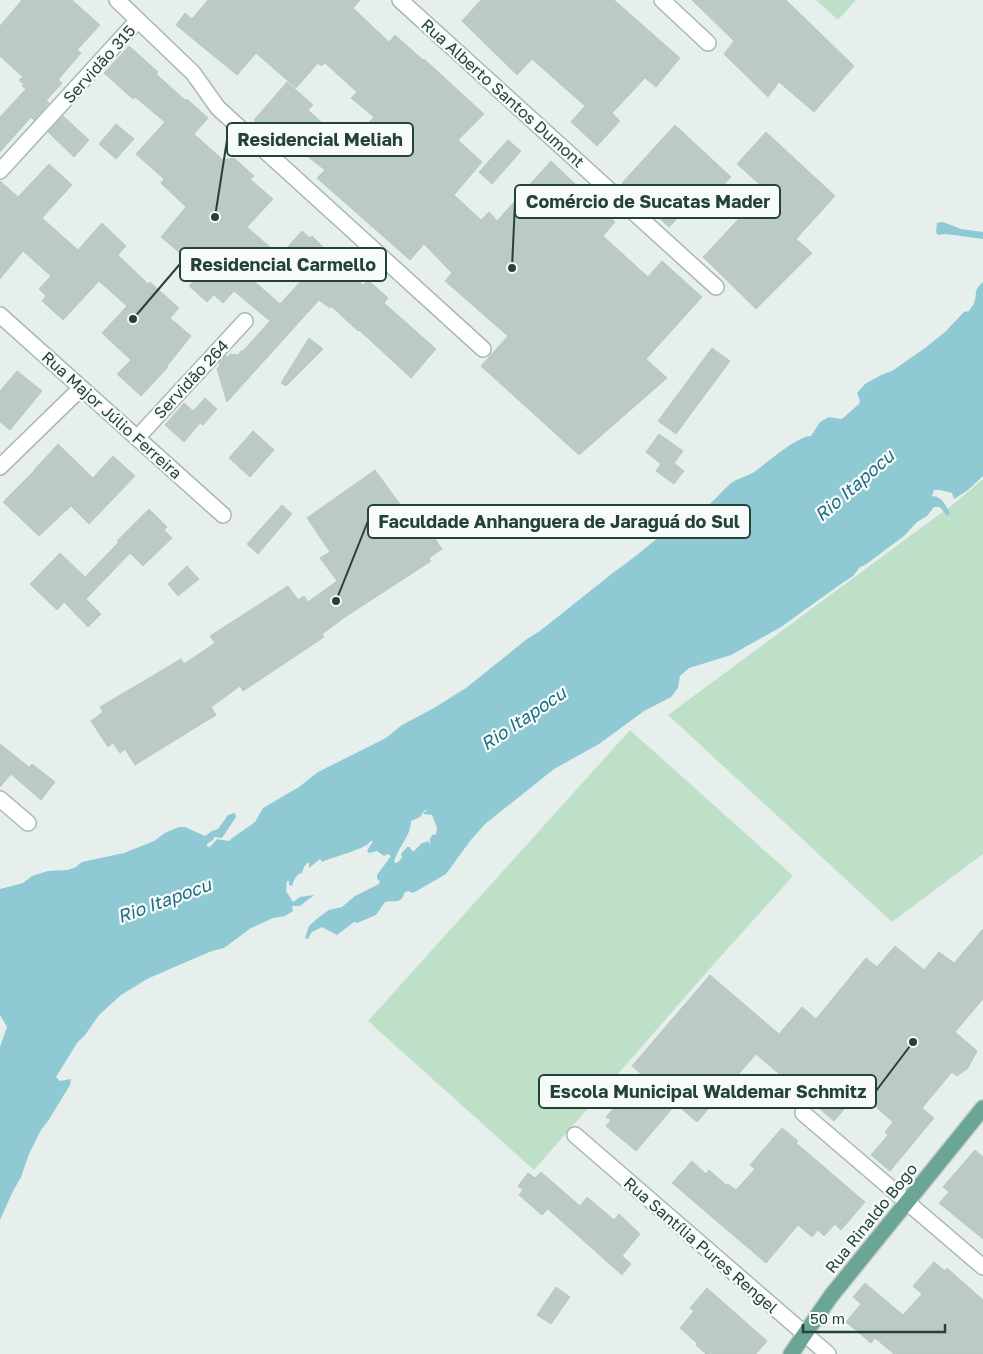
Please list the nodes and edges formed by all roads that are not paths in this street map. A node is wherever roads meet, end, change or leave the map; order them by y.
1 (117, 0) edge
2 (400, 0) edge
3 (662, 0) edge
4 (138, 20) junction
5 (708, 42) dead end
6 (0, 172) edge
7 (716, 287) dead end
8 (0, 315) edge
9 (245, 321) dead end
10 (482, 349) dead end
11 (81, 388) junction
12 (137, 438) junction
13 (0, 467) edge
14 (223, 515) dead end
15 (0, 799) edge
16 (28, 823) dead end
17 (983, 1108) edge
18 (802, 1113) dead end
19 (575, 1135) dead end
20 (907, 1203) junction
21 (983, 1267) edge
22 (805, 1334) junction
23 (791, 1354) edge
24 (828, 1354) edge

1 - 4 street
2 - 7 street, Rua Alberto Santos Dumont
3 - 5 street
4 - 6 street, Servidão 315
4 - 10 street
8 - 11 street, Rua Major Júlio Ferreira
9 - 12 street, Servidão 264
11 - 12 street, Rua Major Júlio Ferreira
11 - 13 street
12 - 14 street, Rua Major Júlio Ferreira
15 - 16 street
17 - 20 main road, Rua Rinaldo Bogo
18 - 20 street
19 - 22 street, Rua Santília Pures Rengel
20 - 21 street
20 - 22 main road, Rua Rinaldo Bogo
22 - 23 main road, Rua Rinaldo Bogo
22 - 24 street, Rua Santília Pures Rengel

